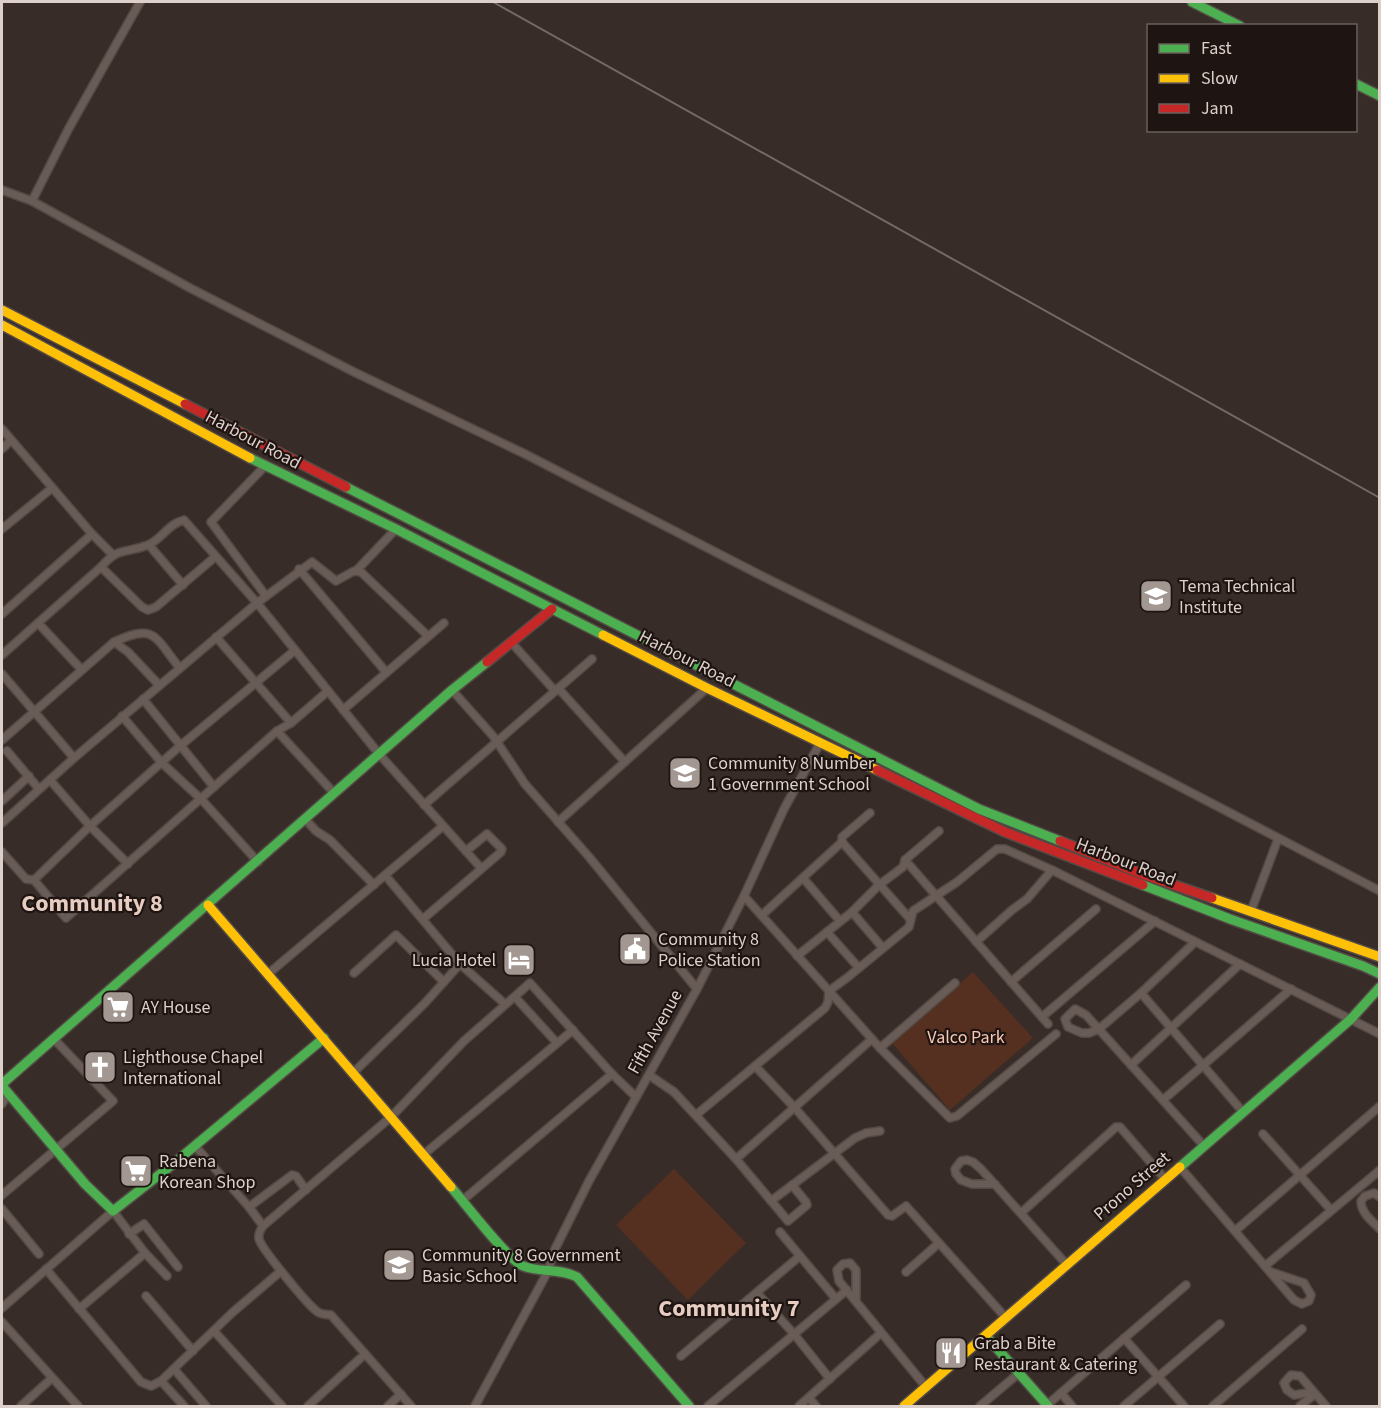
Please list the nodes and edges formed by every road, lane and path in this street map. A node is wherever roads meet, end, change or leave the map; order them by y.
1 (140, 2) edge
2 (1192, 2) edge
3 (1236, 24) edge
4 (1357, 84) edge
5 (1380, 96) edge
6 (2, 190) edge
7 (32, 201) junction
8 (2, 310) edge
9 (2, 325) edge
10 (2, 429) edge
11 (11, 440) junction
12 (2, 449) edge
13 (265, 466) junction
14 (52, 488) junction
15 (2, 529) edge
16 (396, 530) junction
17 (92, 534) junction
18 (149, 545) junction
19 (112, 554) junction
20 (215, 557) junction
21 (100, 567) junction
22 (299, 569) junction
23 (356, 571) junction
24 (183, 585) junction
25 (266, 596) junction
26 (256, 603) junction
27 (552, 609) junction
28 (2, 614) edge
29 (38, 623) junction
30 (444, 623) dead end
31 (428, 636) junction
32 (216, 637) junction
33 (114, 642) junction
34 (511, 642) junction
35 (294, 651) junction
36 (2, 655) edge
37 (592, 659) dead end
38 (179, 667) junction
39 (81, 669) junction
40 (386, 672) junction
41 (2, 674) edge
42 (255, 682) junction
43 (159, 685) junction
44 (707, 688) junction
45 (453, 690) junction
46 (557, 690) junction
47 (328, 691) junction
48 (143, 699) junction
49 (343, 710) junction
50 (34, 712) junction
51 (122, 716) junction
52 (291, 723) junction
53 (277, 731) junction
54 (2, 740) edge
55 (497, 742) junction
56 (820, 743) junction
57 (180, 746) junction
58 (7, 751) dead end
59 (379, 754) junction
60 (74, 758) junction
61 (625, 762) junction
62 (162, 763) junction
63 (28, 776) junction
64 (50, 780) junction
65 (214, 787) junction
66 (39, 789) junction
67 (334, 793) junction
68 (202, 800) junction
69 (2, 801) edge
70 (424, 805) junction
71 (870, 813) dead end
72 (305, 819) junction
73 (558, 822) junction
74 (2, 823) edge
75 (90, 826) junction
76 (443, 826) junction
77 (939, 831) dead end
78 (1278, 839) junction
79 (842, 842) junction
80 (465, 850) junction
81 (2, 852) edge
82 (905, 860) junction
83 (258, 862) junction
84 (128, 864) junction
85 (481, 868) junction
86 (1052, 870) junction
87 (385, 875) junction
88 (803, 878) junction
89 (34, 880) junction
90 (374, 885) junction
91 (879, 885) junction
92 (1380, 891) edge
93 (744, 896) junction
94 (936, 896) junction
95 (208, 905) junction
96 (1096, 909) dead end
97 (1251, 910) junction
98 (852, 912) junction
99 (762, 915) junction
100 (423, 919) junction
101 (910, 919) junction
102 (840, 921) junction
103 (1155, 921) junction
104 (827, 932) junction
105 (976, 942) junction
106 (1195, 942) junction
107 (882, 947) junction
108 (797, 956) junction
109 (1380, 957) edge
110 (460, 964) junction
111 (1240, 964) junction
112 (859, 968) junction
113 (354, 973) dead end
114 (268, 974) junction
115 (1380, 974) edge
116 (444, 982) junction
117 (1011, 982) junction
118 (955, 983) dead end
119 (1380, 987) edge
120 (696, 988) junction
121 (1291, 989) junction
122 (829, 991) junction
123 (1141, 993) junction
124 (515, 997) junction
125 (505, 1004) junction
126 (1042, 1017) junction
127 (1351, 1019) junction
128 (1048, 1024) dead end
129 (1173, 1028) junction
130 (1099, 1029) junction
131 (573, 1030) junction
132 (1056, 1034) dead end
133 (1380, 1034) edge
134 (324, 1038) junction
135 (54, 1039) junction
136 (872, 1039) junction
137 (557, 1043) junction
138 (880, 1048) junction
139 (1131, 1065) junction
140 (1203, 1065) junction
141 (755, 1066) junction
142 (353, 1073) junction
143 (612, 1074) junction
144 (649, 1075) junction
145 (4, 1088) edge
146 (636, 1097) junction
147 (1163, 1100) junction
148 (2, 1104) edge
149 (1380, 1106) edge
150 (794, 1107) junction
151 (1243, 1112) junction
152 (696, 1115) junction
153 (391, 1117) junction
154 (880, 1131) dead end
155 (1263, 1134) dead end
156 (195, 1146) junction
157 (1204, 1146) junction
158 (55, 1149) junction
159 (833, 1153) junction
160 (423, 1155) junction
161 (736, 1159) junction
162 (1179, 1166) junction
163 (1380, 1170) edge
164 (1299, 1175) junction
165 (1165, 1179) junction
166 (996, 1184) junction
167 (792, 1185) junction
168 (306, 1190) junction
169 (2, 1195) edge
170 (1380, 1197) edge
171 (463, 1200) junction
172 (771, 1201) junction
173 (249, 1207) junction
174 (2, 1209) edge
175 (1331, 1210) junction
176 (112, 1211) junction
177 (1021, 1213) junction
178 (263, 1226) junction
179 (1380, 1229) edge
180 (1235, 1231) junction
181 (780, 1232) dead end
182 (129, 1234) junction
183 (939, 1243) junction
184 (145, 1252) junction
185 (39, 1254) dead end
186 (800, 1256) junction
187 (1067, 1265) junction
188 (1265, 1266) junction
189 (178, 1267) dead end
190 (46, 1269) junction
191 (281, 1271) junction
192 (548, 1271) junction
193 (906, 1272) dead end
194 (1271, 1272) junction
195 (167, 1276) dead end
196 (1186, 1285) dead end
197 (847, 1290) junction
198 (757, 1293) junction
199 (146, 1296) dead end
200 (836, 1299) junction
201 (856, 1301) junction
202 (2, 1308) edge
203 (79, 1309) junction
204 (1006, 1318) junction
205 (2, 1322) edge
206 (1220, 1324) dead end
207 (1302, 1329) dead end
208 (214, 1331) junction
209 (881, 1333) junction
210 (794, 1334) junction
211 (986, 1336) junction
212 (1124, 1338) junction
213 (193, 1351) junction
214 (365, 1354) junction
215 (681, 1356) dead end
216 (174, 1369) junction
217 (1019, 1373) junction
218 (1158, 1377) junction
219 (52, 1378) junction
220 (830, 1378) junction
221 (161, 1381) junction
222 (926, 1387) junction
223 (1061, 1393) junction
224 (401, 1394) junction
225 (809, 1398) junction
226 (988, 1400) junction
227 (1047, 1406) edge
228 (21, 1407) edge
229 (78, 1407) edge
230 (184, 1407) edge
231 (206, 1407) edge
232 (282, 1407) edge
233 (309, 1407) edge
234 (388, 1407) edge
235 (411, 1407) edge
236 (476, 1407) edge
237 (689, 1407) edge
238 (708, 1407) edge
239 (799, 1407) edge
240 (816, 1407) edge
241 (904, 1407) edge
242 (980, 1407) edge
243 (994, 1407) edge
244 (1072, 1407) edge
245 (1124, 1407) edge
246 (1184, 1407) edge
247 (1213, 1407) edge
248 (1300, 1407) edge
249 (1326, 1407) edge

1 - 7 street
2 - 3 main road
4 - 5 main road
6 - 7 street
7 - 78 street
8 - 97 main road, Harbour Road
9 - 13 main road, Harbour Road
10 - 11 street
11 - 12 street
11 - 14 street
13 - 16 main road, Harbour Road
13 - 25 street
14 - 15 street
14 - 17 street
16 - 23 street
16 - 27 main road, Harbour Road
17 - 19 street
17 - 28 street
18 - 19 street
18 - 20 street
18 - 24 street
19 - 21 street
20 - 24 street
20 - 26 street
21 - 24 street
21 - 29 street
22 - 23 street
22 - 25 street
22 - 40 street
23 - 31 street
25 - 26 street
26 - 32 street
26 - 35 street
27 - 34 main road
27 - 44 main road, Harbour Road
29 - 36 street
29 - 39 street
30 - 31 street
31 - 40 street
32 - 38 street
32 - 42 street
33 - 38 street
33 - 39 street
33 - 43 street
34 - 45 main road
34 - 46 street
35 - 42 street
35 - 47 street
37 - 46 street
38 - 43 street
39 - 50 street
40 - 49 street
41 - 50 street
42 - 52 street
42 - 57 street
43 - 48 street
44 - 56 main road, Harbour Road
44 - 61 street
45 - 55 street
45 - 59 main road
46 - 55 street
46 - 61 street
47 - 49 street
47 - 52 street
48 - 51 street
48 - 57 street
49 - 59 street
50 - 54 street
50 - 60 street
51 - 60 street
51 - 62 street
52 - 53 street
53 - 65 street
53 - 67 street
55 - 70 street
55 - 73 street
56 - 93 street, Fifth Avenue
56 - 115 main road, Harbour Road
57 - 62 street
57 - 65 street
58 - 63 street
59 - 67 main road
59 - 70 street
60 - 64 street
61 - 73 street
62 - 68 street
62 - 75 street
63 - 66 street
63 - 69 street
64 - 66 street
64 - 75 street
65 - 68 street
66 - 74 street
67 - 72 main road
68 - 83 street
68 - 84 street
70 - 76 street
71 - 79 street
72 - 83 main road
72 - 90 street
73 - 120 street
75 - 84 street
75 - 89 street
76 - 80 street
76 - 87 street
77 - 82 street
78 - 92 street
78 - 97 street
79 - 88 street
79 - 91 street
80 - 85 street
80 - 85 street
81 - 89 street
82 - 91 street
82 - 94 street
83 - 95 main road
84 - 89 street
85 - 100 street
86 - 94 street
86 - 103 street
86 - 105 street
87 - 90 street
87 - 100 street
88 - 99 street
88 - 102 street
90 - 114 street
91 - 98 street
91 - 101 street
93 - 99 street
93 - 120 street, Fifth Avenue
94 - 101 street
94 - 105 street
95 - 114 main road
95 - 135 main road
96 - 117 street
97 - 109 main road, Harbour Road
98 - 102 street
98 - 107 street
99 - 108 street
100 - 110 street
101 - 107 street
102 - 104 street
103 - 106 street
103 - 126 street
104 - 108 street
104 - 112 street
105 - 117 street
106 - 111 street
106 - 123 street
107 - 112 street
108 - 122 street
110 - 116 street
110 - 125 street
111 - 121 street
111 - 129 street
112 - 122 street
113 - 116 street
114 - 134 main road
116 - 142 street
117 - 126 street
118 - 138 street
119 - 127 main road, Prono Street
120 - 144 street, Fifth Avenue
121 - 127 street
121 - 140 street
122 - 136 street
122 - 141 street
123 - 129 street
123 - 130 street
124 - 125 street
124 - 131 street
124 - 137 street
125 - 153 street
126 - 128 street
127 - 133 street
127 - 151 main road, Prono Street
129 - 139 street
129 - 140 street
130 - 130 street
130 - 139 street
131 - 137 street
131 - 143 street
132 - 138 street
134 - 142 main road
134 - 156 main road
135 - 145 main road
135 - 158 street
136 - 138 street
136 - 150 street
137 - 160 street
139 - 147 street
140 - 147 street
140 - 151 street
141 - 150 street
141 - 152 street
142 - 153 main road
143 - 146 street
143 - 171 street
144 - 146 street, Fifth Avenue
144 - 152 street
145 - 148 street
145 - 158 main road
146 - 192 street, Fifth Avenue
147 - 157 street
149 - 164 street
150 - 159 street
150 - 161 street
151 - 157 main road, Prono Street
152 - 161 street
153 - 160 main road
153 - 168 street
154 - 159 street
155 - 164 street
156 - 173 street
156 - 176 main road
157 - 162 main road, Prono Street
158 - 169 street
158 - 176 main road
159 - 167 street
159 - 183 street
160 - 171 main road
161 - 172 street
162 - 165 main road, Prono Street
162 - 180 street
163 - 175 street
164 - 175 street
164 - 180 street
165 - 177 street
165 - 187 main road, Prono Street
166 - 166 street
166 - 177 street
167 - 172 street
167 - 172 street
168 - 173 street
168 - 178 street
170 - 179 street
171 - 192 main road
173 - 178 street
174 - 185 street
175 - 188 street
176 - 182 street
176 - 190 street
177 - 187 street
178 - 191 street
180 - 188 street
181 - 186 street
182 - 184 street
182 - 189 street
183 - 193 street
183 - 204 street
184 - 195 street
184 - 203 street
186 - 198 street
186 - 200 street
187 - 204 main road, Prono Street
188 - 194 street
190 - 202 street
190 - 203 street
191 - 208 street
191 - 214 street
192 - 236 street, Fifth Avenue
192 - 237 main road
194 - 194 street
196 - 212 street
197 - 200 street
197 - 201 street
197 - 201 street
198 - 210 street
198 - 215 street
199 - 213 street
200 - 210 street
201 - 209 street
203 - 221 street
204 - 211 main road, Prono Street
205 - 219 street
206 - 218 street
207 - 247 street
208 - 213 street
208 - 232 street
209 - 220 street
209 - 222 street
210 - 220 street
210 - 238 street
211 - 217 main road
211 - 222 main road, Prono Street
212 - 218 street
212 - 223 street
213 - 216 street
214 - 224 street
214 - 233 street
216 - 221 street
216 - 231 street
217 - 226 street
217 - 227 main road
218 - 245 street
218 - 246 street
219 - 228 street
219 - 229 street
220 - 225 street
221 - 230 street
222 - 241 main road, Prono Street
223 - 227 street
223 - 244 street
224 - 234 street
224 - 235 street
225 - 239 street
225 - 240 street
226 - 242 street
226 - 243 street
248 - 249 street

